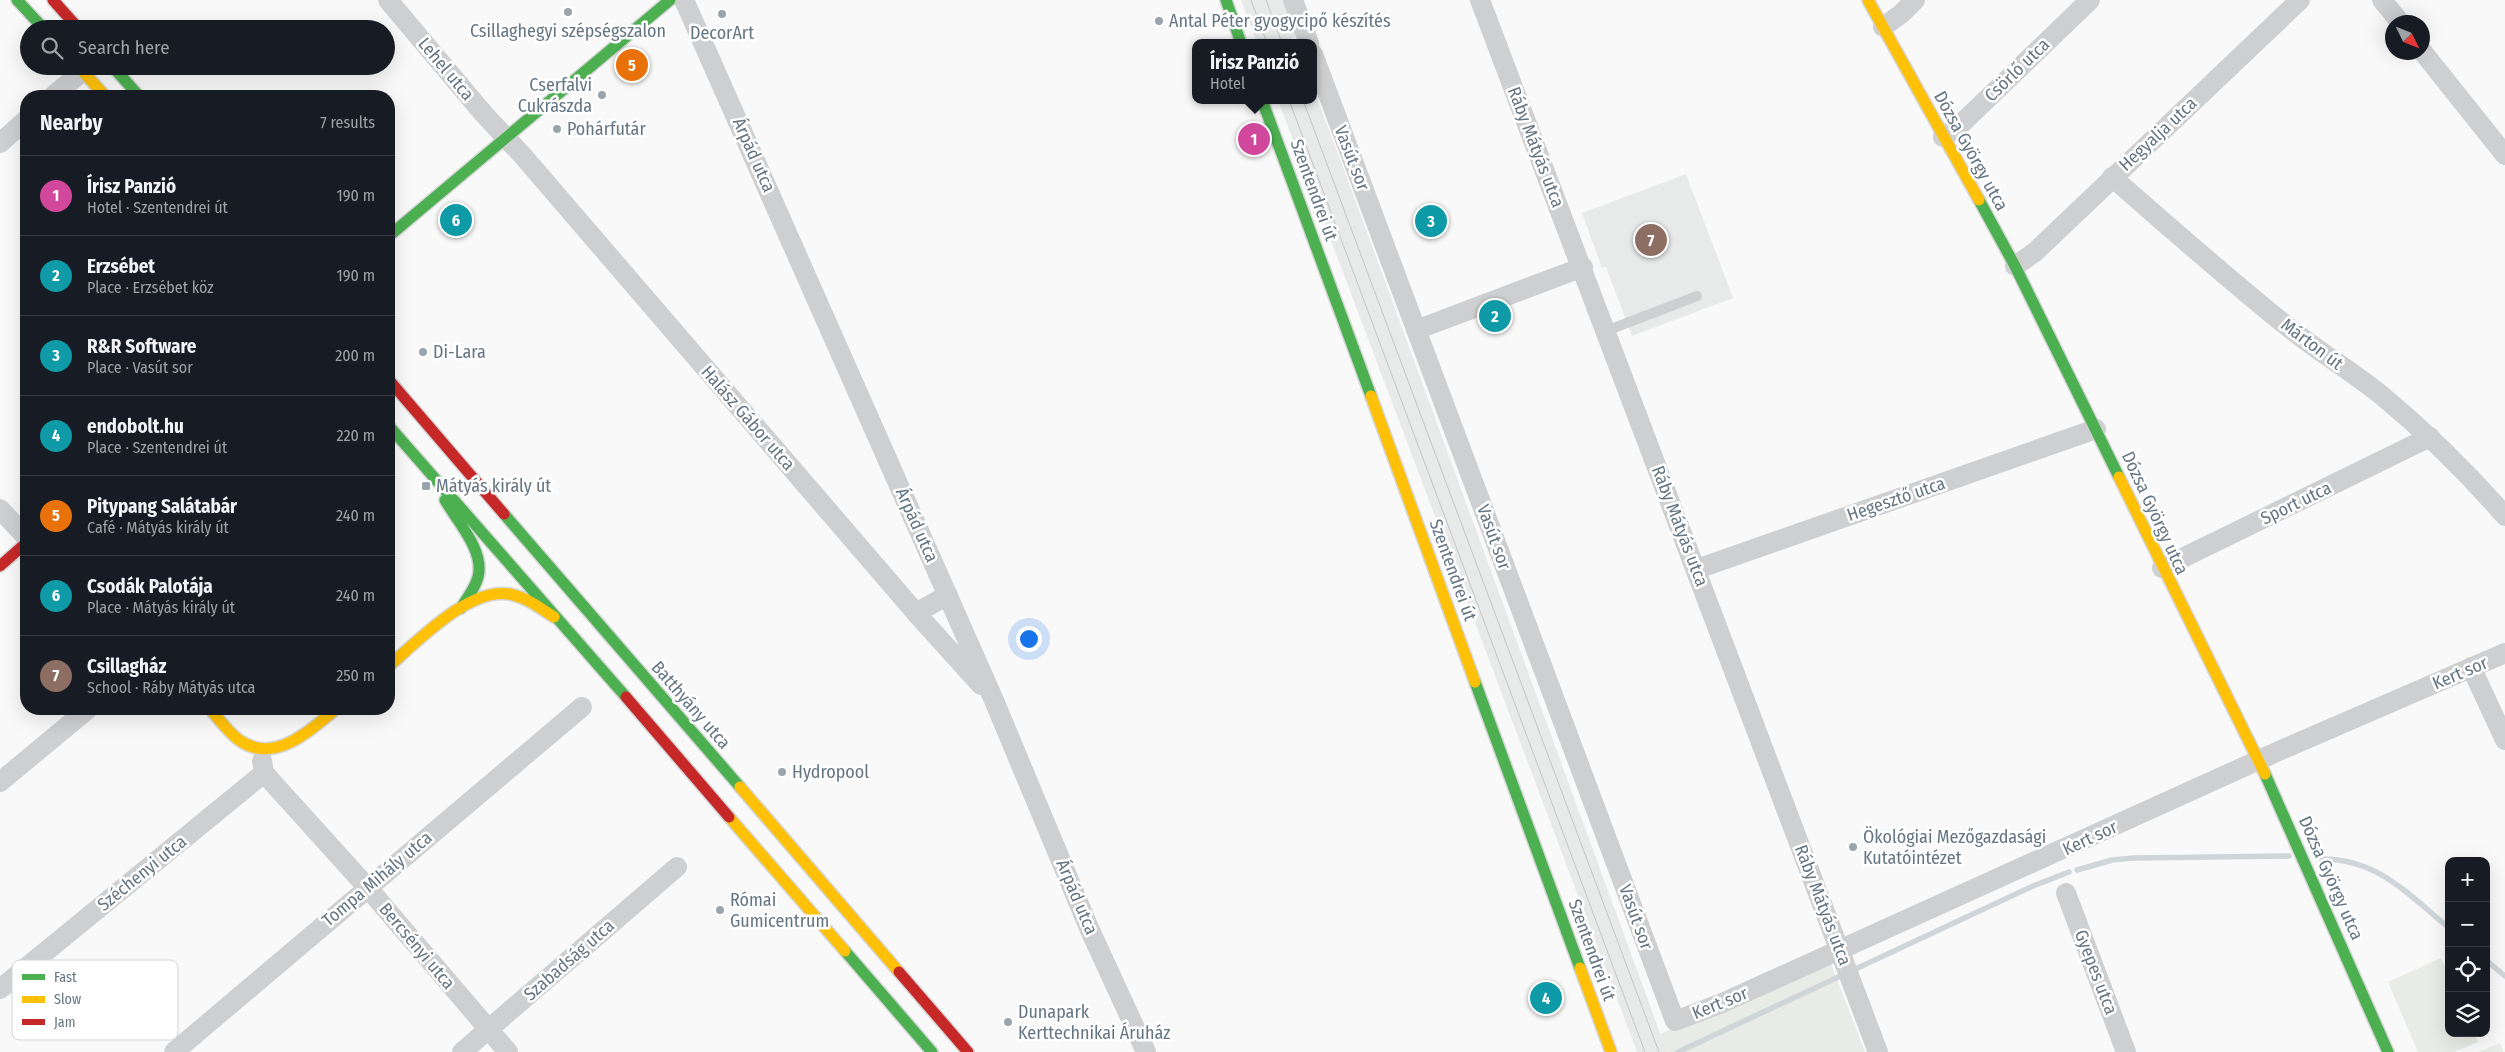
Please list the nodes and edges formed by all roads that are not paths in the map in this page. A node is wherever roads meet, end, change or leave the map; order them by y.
1 (17, 0) edge
2 (53, 0) edge
3 (388, 0) edge
4 (670, 0) edge
5 (684, 0) edge
6 (1226, 0) edge
7 (1292, 0) edge
8 (1480, 0) edge
9 (1868, 0) edge
10 (1915, 0) edge
11 (2090, 0) edge
12 (2300, 0) edge
13 (2382, 0) edge
14 (2394, 15) edge
15 (36, 20) edge
16 (71, 20) edge
17 (1882, 26) junction
18 (1240, 39) edge
19 (1307, 39) edge
20 (2429, 60) edge
21 (1317, 65) edge
22 (75, 75) edge
23 (86, 75) edge
24 (120, 75) edge
25 (59, 90) edge
26 (100, 90) edge
27 (134, 90) edge
28 (1263, 104) edge
29 (20, 125) edge
30 (506, 137) junction
31 (1943, 137) junction
32 (0, 143) edge
33 (2505, 155) edge
34 (2112, 177) junction
35 (395, 231) edge
36 (2015, 266) junction
37 (1583, 267) junction
38 (1697, 296) dead end
39 (1416, 330) junction
40 (1606, 331) junction
41 (395, 387) edge
42 (2096, 429) junction
43 (395, 433) edge
44 (2430, 436) junction
45 (439, 485) junction
46 (0, 509) edge
47 (2505, 516) edge
48 (20, 531) edge
49 (20, 548) edge
50 (0, 566) edge
51 (2162, 568) junction
52 (1697, 569) junction
53 (948, 595) junction
54 (461, 608) junction
55 (916, 614) junction
56 (561, 622) junction
57 (2505, 653) edge
58 (395, 661) edge
59 (2471, 668) junction
60 (993, 698) junction
61 (582, 707) dead end
62 (81, 715) edge
63 (215, 715) edge
64 (328, 715) edge
65 (2505, 740) edge
66 (253, 747) junction
67 (2259, 760) junction
68 (264, 773) junction
69 (0, 782) edge
70 (677, 867) dead end
71 (367, 888) junction
72 (2066, 893) dead end
73 (35, 960) edge
74 (1845, 964) junction
75 (12, 979) edge
76 (0, 989) edge
77 (1674, 1021) joint
78 (488, 1030) junction
79 (174, 1052) edge
80 (462, 1052) edge
81 (508, 1052) edge
82 (932, 1052) edge
83 (968, 1052) edge
84 (1146, 1052) edge
85 (1611, 1052) edge
86 (1878, 1052) edge
87 (2126, 1052) edge
88 (2388, 1052) edge

1 - 15 main road
2 - 16 main road
3 - 30 street, Lehel utca
4 - 30 main road
5 - 53 street, Árpád utca
6 - 18 main road
7 - 19 street
8 - 37 street, Ráby Mátyás utca
9 - 17 main road, Dózsa György utca
10 - 17 street
11 - 31 street, Csörlő utca
12 - 34 street, Hegyalja utca
13 - 14 street
17 - 31 main road, Dózsa György utca
20 - 33 street
21 - 39 street, Vasút sor
22 - 25 street
23 - 26 main road
24 - 27 main road
28 - 85 main road, Szentendrei út
29 - 32 street
30 - 35 main road
30 - 55 street, Halász Gábor utca
31 - 36 main road, Dózsa György utca
34 - 36 street, Hegyalja utca
34 - 44 street, Márton út
36 - 42 main road, Dózsa György utca
37 - 39 street
37 - 40 street, Ráby Mátyás utca
38 - 40 lane
39 - 77 street, Vasút sor
40 - 52 street, Ráby Mátyás utca
41 - 83 main road, Batthyány utca
42 - 51 main road, Dózsa György utca
42 - 52 street, Hegesztő utca
43 - 45 main road
44 - 47 street, Márton út
44 - 51 street, Sport utca
45 - 54 main road
45 - 56 main road
46 - 48 street
49 - 50 main road
51 - 67 main road, Dózsa György utca
52 - 74 street, Ráby Mátyás utca
53 - 55 street
53 - 60 street, Árpád utca
54 - 56 main road
54 - 58 main road
55 - 60 street, Halász Gábor utca
56 - 82 main road
57 - 59 street, Kert sor
59 - 65 street
59 - 67 street, Kert sor
60 - 84 street, Árpád utca
61 - 71 street, Tompa Mihály utca
62 - 69 street
63 - 66 main road
64 - 66 main road
66 - 68 street
67 - 74 street, Kert sor
67 - 88 main road, Dózsa György utca
68 - 71 street, Bercsényi utca
68 - 73 street, Széchenyi utca
70 - 78 street, Szabadság utca
71 - 78 street, Bercsényi utca
71 - 79 street, Tompa Mihály utca
72 - 87 street, Gyepes utca
74 - 77 street, Kert sor
74 - 86 street, Ráby Mátyás utca
75 - 76 street, Széchenyi utca
78 - 80 street, Szabadság utca
78 - 81 street, Bercsényi utca

